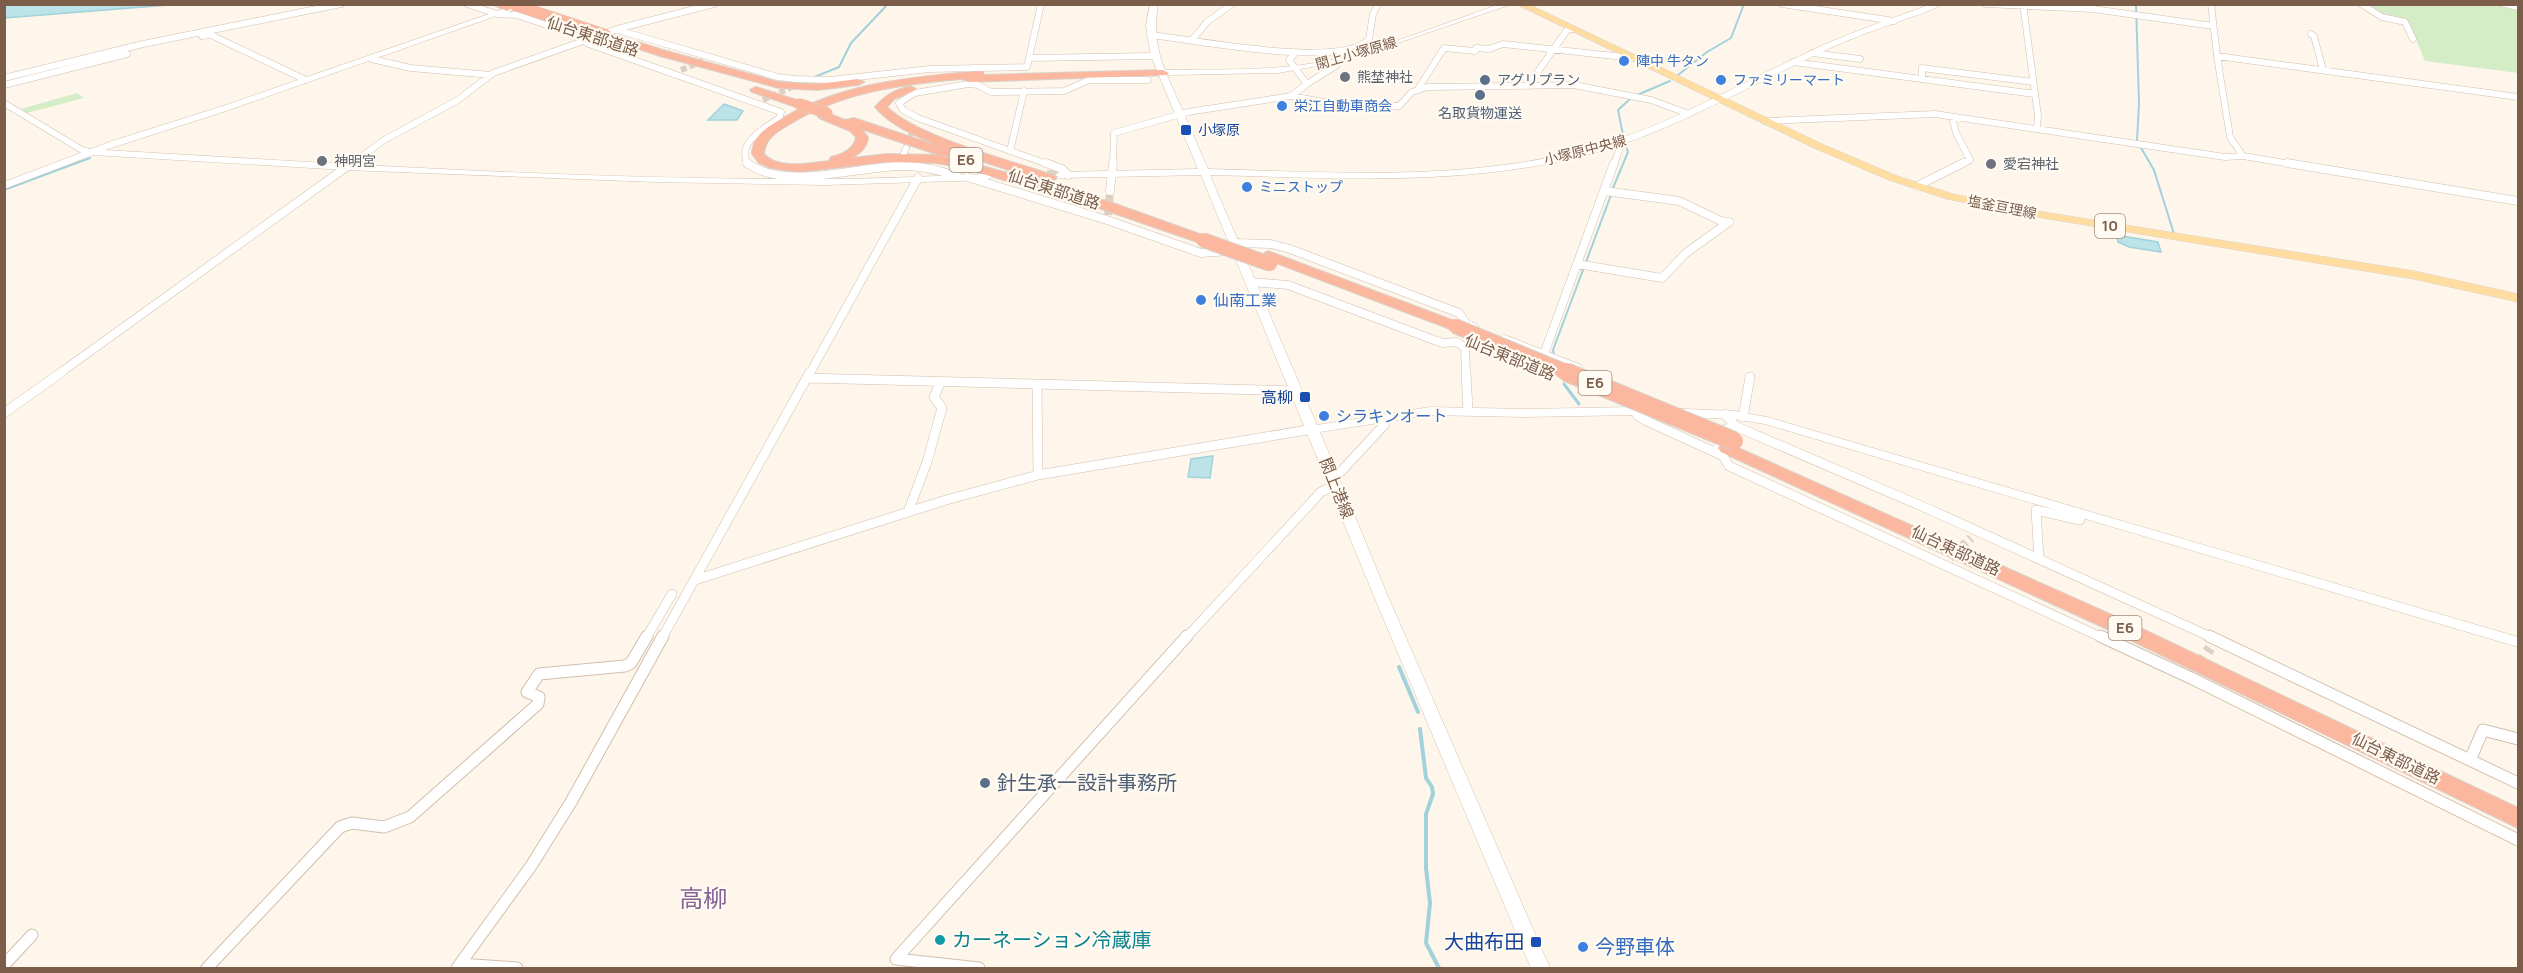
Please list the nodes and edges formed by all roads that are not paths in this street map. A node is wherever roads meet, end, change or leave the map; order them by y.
1 (341, 4) edge
2 (467, 4) edge
3 (714, 4) edge
4 (1041, 4) edge
5 (1154, 4) edge
6 (1232, 4) edge
7 (1378, 4) edge
8 (1509, 4) edge
9 (1520, 4) edge
10 (1782, 4) edge
11 (1939, 4) edge
12 (1986, 4) edge
13 (2211, 4) edge
14 (2361, 4) edge
15 (2503, 4) edge
16 (526, 5) edge
17 (2023, 5) edge
18 (506, 7) edge
19 (2518, 8) edge
20 (1894, 21) junction
21 (2213, 26) junction
22 (192, 29) dead end
23 (617, 29) junction
24 (1572, 29) junction
25 (177, 33) junction
26 (2311, 34) dead end
27 (1150, 35) junction
28 (597, 37) junction
29 (2413, 39) dead end
30 (1192, 40) junction
31 (169, 43) junction
32 (1553, 50) junction
33 (654, 51) junction
34 (1295, 53) junction
35 (1812, 53) junction
36 (97, 55) junction
37 (1155, 56) junction
38 (2217, 56) junction
39 (371, 58) junction
40 (1029, 58) junction
41 (1633, 58) junction
42 (1860, 59) dead end
43 (1793, 62) junction
44 (1337, 65) dead end
45 (1296, 68) junction
46 (2324, 70) junction
47 (1162, 73) junction
48 (491, 75) junction
49 (4, 76) edge
50 (978, 76) junction
51 (1922, 79) junction
52 (306, 80) junction
53 (810, 80) junction
54 (1148, 80) dead end
55 (2033, 82) junction
56 (801, 84) tunnel mouth
57 (1307, 84) junction
58 (4, 85) edge
59 (1527, 86) junction
60 (1418, 89) junction
61 (1024, 91) junction
62 (2035, 94) junction
63 (1291, 96) junction
64 (2518, 98) edge
65 (1718, 99) junction
66 (801, 104) junction
67 (6, 106) edge
68 (828, 113) junction
69 (1181, 114) junction
70 (1689, 114) junction
71 (1952, 117) junction
72 (1765, 122) junction
73 (2037, 129) junction
74 (1614, 144) junction
75 (1010, 151) junction
76 (90, 152) junction
77 (2244, 156) junction
78 (346, 167) junction
79 (1205, 172) junction
80 (1113, 174) junction
81 (1064, 175) joint
82 (963, 177) junction
83 (987, 177) tunnel mouth
84 (918, 178) junction
85 (4, 186) edge
86 (1917, 186) junction
87 (1110, 191) tunnel mouth
88 (1605, 191) junction
89 (1092, 194) junction
90 (2518, 201) edge
91 (1106, 214) junction
92 (1203, 236) junction
93 (1236, 246) junction
94 (1577, 264) junction
95 (1251, 282) junction
96 (2518, 298) edge
97 (1458, 332) junction
98 (1544, 354) junction
99 (1750, 377) dead end
100 (807, 378) junction
101 (940, 382) junction
102 (1037, 386) junction
103 (1297, 391) junction
104 (1468, 411) junction
105 (1635, 411) junction
106 (4, 413) edge
107 (1688, 413) junction
108 (1383, 419) junction
109 (1313, 429) junction
110 (1732, 437) junction
111 (1038, 475) junction
112 (1335, 482) junction
113 (908, 512) junction
114 (2079, 513) junction
115 (2038, 558) junction
116 (695, 580) junction
117 (672, 594) dead end
118 (2518, 642) edge
119 (2518, 739) edge
120 (2470, 760) junction
121 (2518, 783) edge
122 (2518, 805) edge
123 (2518, 819) edge
124 (2518, 840) edge
125 (32, 935) dead end
126 (893, 964) edge
127 (4, 965) edge
128 (459, 966) edge
129 (207, 969) edge
130 (517, 969) edge
131 (979, 969) edge
132 (1540, 969) edge

1 - 36 street
2 - 18 street
3 - 23 street
4 - 40 street
5 - 27 street, 閖上港線
6 - 30 street
7 - 34 street
8 - 45 street, 閖上小塚原線
9 - 24 main road, 塩釜亘理線 / 10
10 - 20 street
11 - 20 street, 小塚原中央線
12 - 17 street
13 - 21 street
14 - 29 street
15 - 19 street
16 - 18 street
16 - 23 street
17 - 21 street
17 - 55 street
18 - 28 highway, 仙台東部道路
18 - 39 street
20 - 35 street, 小塚原中央線
21 - 38 street
22 - 25 street
23 - 28 street
23 - 53 street
24 - 32 street
24 - 41 main road, 塩釜亘理線 / 10
25 - 36 street
25 - 49 street
26 - 46 street
27 - 30 street
27 - 37 street, 閖上港線
28 - 33 highway, 仙台東部道路
28 - 48 street
28 - 66 highway, 仙台東部道路
28 - 82 street
30 - 34 street
31 - 36 street
31 - 52 street
31 - 58 street
32 - 41 street
32 - 59 street
32 - 60 street
33 - 50 highway
33 - 66 highway, 仙台東部道路
34 - 45 street
35 - 42 street
35 - 43 street, 小塚原中央線
36 - 49 street
37 - 40 street
37 - 47 street, 閖上港線
38 - 46 street
38 - 77 street
39 - 48 street
39 - 52 street
40 - 53 street
41 - 65 main road, 塩釜亘理線 / 10
43 - 51 street
43 - 65 street, 小塚原中央線
44 - 57 street
45 - 47 street, 閖上小塚原線
45 - 57 street
46 - 64 street
47 - 50 highway
47 - 69 street, 閖上港線
48 - 78 street
50 - 68 highway
50 - 89 highway
50 - 91 highway
51 - 55 street
51 - 62 street
52 - 76 street
53 - 56 street
54 - 61 street
55 - 62 street
57 - 63 street
59 - 60 street
59 - 70 street
60 - 63 street
61 - 75 street
61 - 75 street
62 - 73 street
63 - 69 street
65 - 70 street, 小塚原中央線
65 - 72 main road, 塩釜亘理線 / 10
66 - 68 highway, bridge
67 - 76 street
68 - 89 highway, 仙台東部道路 / E6
68 - 91 highway, 仙台東部道路 / E6
69 - 79 street, 閖上港線
69 - 80 street
70 - 74 street, 小塚原中央線
71 - 72 street
71 - 73 street
71 - 86 street
72 - 86 main road, 塩釜亘理線 / 10
73 - 77 street
74 - 79 street, 小塚原中央線
74 - 88 street
75 - 81 street
76 - 78 street
76 - 85 street
77 - 90 street
78 - 84 street
78 - 106 street
79 - 80 street, 小塚原中央線
79 - 93 street, 閖上港線
80 - 81 street, 小塚原中央線
80 - 87 street
82 - 83 street
82 - 84 street
82 - 91 street
84 - 100 street
86 - 96 main road, 塩釜亘理線 / 10
88 - 94 street
88 - 94 street
89 - 92 highway, 仙台東部道路 / E6
91 - 92 highway, 仙台東部道路 / E6
91 - 93 street
92 - 97 highway, 仙台東部道路 / E6, bridge
93 - 95 street, 閖上港線
93 - 97 street
94 - 98 street
95 - 97 street
95 - 103 street, 閖上港線
97 - 98 street
97 - 104 street
97 - 110 highway, 仙台東部道路 / E6
98 - 107 street
99 - 110 street
100 - 101 street
100 - 116 street
101 - 102 street
101 - 113 street
102 - 103 street
102 - 111 street
103 - 109 street, 閖上港線
104 - 105 street
104 - 108 street
105 - 107 street
105 - 110 street
107 - 110 street
108 - 109 street
108 - 112 street
109 - 111 street
109 - 112 street, 閖上港線
110 - 114 street
110 - 115 street
110 - 122 highway, 仙台東部道路 / E6
110 - 123 highway, 仙台東部道路 / E6
110 - 124 street
111 - 113 street
112 - 126 street
112 - 132 street, 閖上港線
113 - 116 street
114 - 115 street
114 - 118 street
115 - 120 street
116 - 128 street
117 - 129 street
119 - 120 street
120 - 121 street
125 - 127 street
126 - 131 street
128 - 130 street

